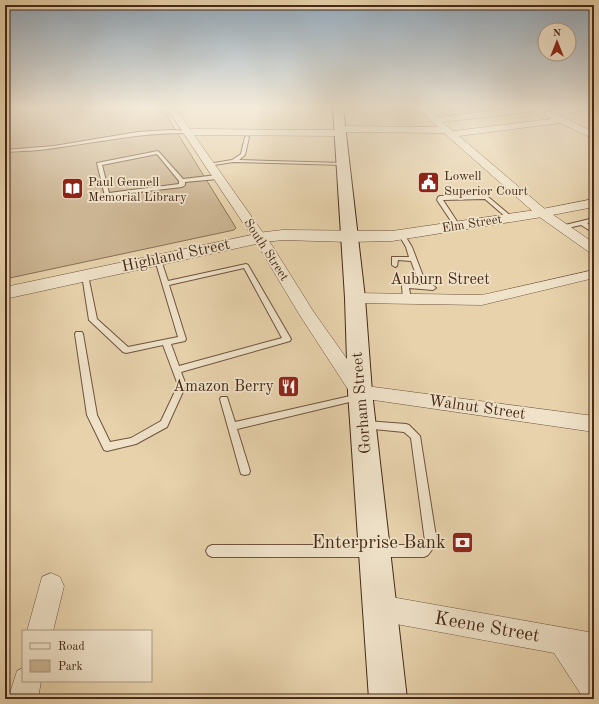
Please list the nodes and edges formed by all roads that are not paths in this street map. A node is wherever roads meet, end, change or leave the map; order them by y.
1 (85, 141) edge
2 (195, 141) edge
3 (246, 141) edge
4 (341, 141) edge
5 (459, 141) edge
6 (5, 151) edge
7 (233, 161) junction
8 (344, 164) junction
9 (210, 165) junction
10 (217, 177) junction
11 (182, 181) junction
12 (594, 203) edge
13 (542, 213) junction
14 (510, 218) junction
15 (594, 220) edge
16 (582, 223) junction
17 (457, 226) junction
18 (563, 227) junction
19 (594, 231) edge
20 (402, 235) junction
21 (349, 237) junction
22 (260, 238) junction
23 (594, 249) edge
24 (414, 259) junction
25 (158, 260) junction
26 (395, 265) dead end
27 (594, 274) edge
28 (85, 276) junction
29 (398, 282) dead end
30 (166, 284) junction
31 (406, 292) junction
32 (5, 293) edge
33 (355, 298) junction
34 (79, 334) dead end
35 (166, 342) junction
36 (177, 370) junction
37 (360, 394) junction
38 (224, 399) dead end
39 (594, 424) edge
40 (363, 425) junction
41 (232, 427) junction
42 (245, 471) dead end
43 (212, 551) dead end
44 (375, 551) junction
45 (51, 586) dead end
46 (380, 608) junction
47 (40, 630) edge
48 (563, 642) junction
49 (594, 647) edge
50 (27, 682) edge
51 (594, 689) edge
52 (23, 699) edge
53 (388, 699) edge

1 - 6 lane
2 - 9 street, South Street
3 - 7 lane
4 - 8 main road, Gorham Street
5 - 13 street
7 - 8 lane
7 - 9 lane
8 - 21 main road, Gorham Street
9 - 10 street, South Street
10 - 11 lane
10 - 22 street, South Street
11 - 11 lane
12 - 13 street, Elm Street
13 - 14 street, Elm Street
13 - 18 street
14 - 17 street, Elm Street
14 - 17 lane
15 - 16 lane
16 - 18 lane
16 - 19 lane
17 - 20 street, Elm Street
18 - 23 street
20 - 21 street, Elm Street
20 - 24 lane
21 - 22 street, Highland Street
21 - 33 main road, Gorham Street
22 - 25 street, Highland Street
22 - 37 street, South Street
24 - 26 lane
24 - 31 lane
25 - 28 street, Highland Street
25 - 30 lane
27 - 31 street, Auburn Street
28 - 32 street, Highland Street
28 - 35 lane
29 - 31 lane
30 - 35 lane
30 - 36 lane
31 - 33 street, Auburn Street
33 - 37 main road, Gorham Street
34 - 36 lane
35 - 36 lane
37 - 39 street, Walnut Street
37 - 40 main road, Gorham Street
37 - 41 lane
38 - 41 lane
40 - 44 main road, Gorham Street
40 - 44 lane
41 - 42 lane
43 - 44 lane
44 - 46 main road, Gorham Street
45 - 47 street
46 - 48 street, Keene Street
46 - 53 main road, Gorham Street
48 - 49 street, Keene Street
48 - 51 street
50 - 52 street

